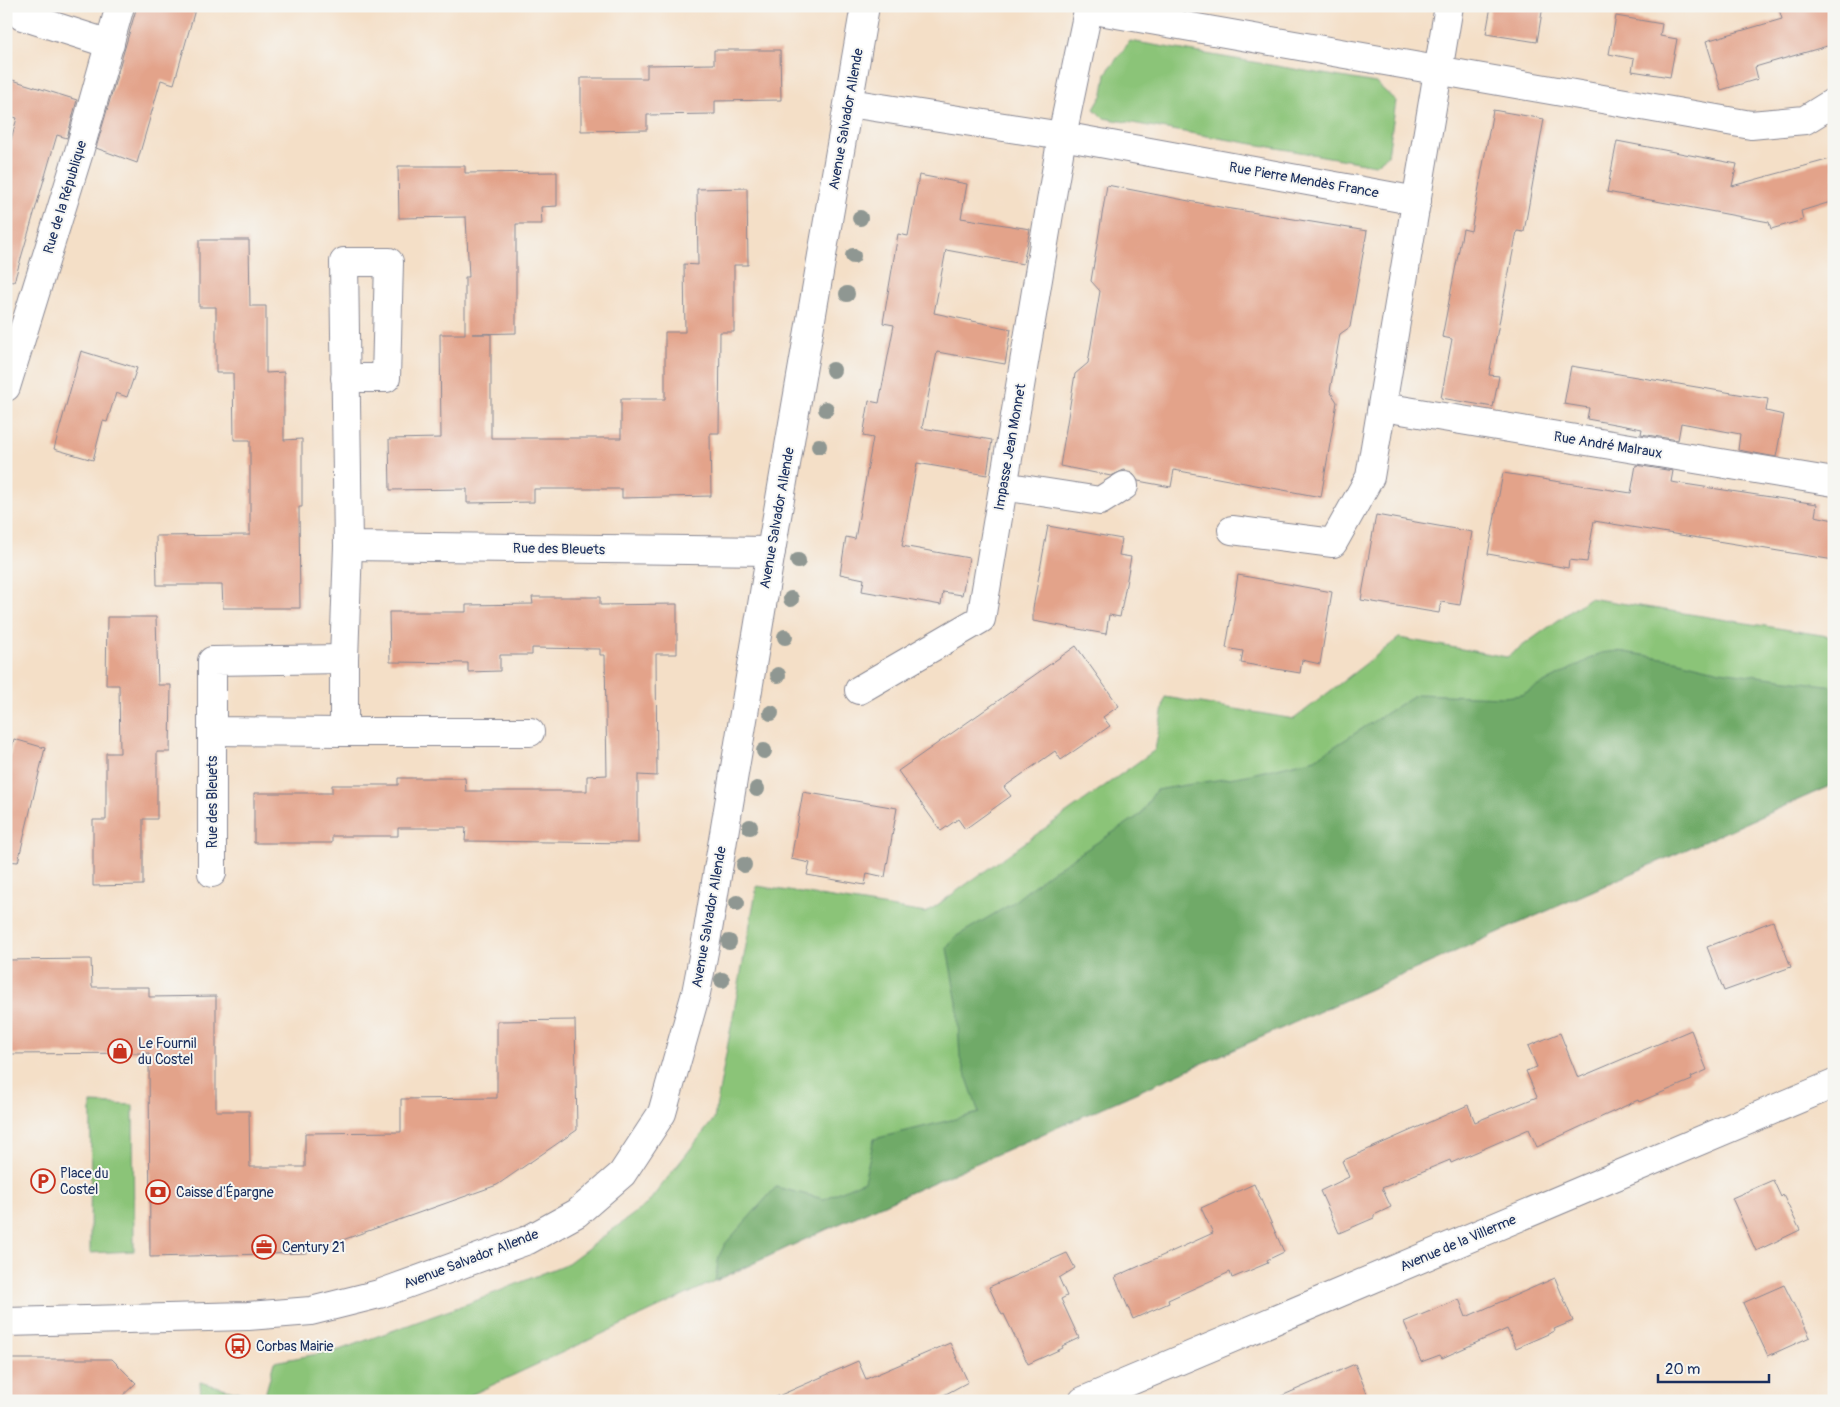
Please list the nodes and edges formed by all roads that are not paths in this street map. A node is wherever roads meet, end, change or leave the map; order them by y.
1 (120, 6) edge
2 (865, 6) edge
3 (1449, 6) edge
4 (1089, 8) edge
5 (22, 16) dead end
6 (110, 44) junction
7 (1438, 71) junction
8 (1834, 102) edge
9 (849, 103) junction
10 (1062, 136) junction
11 (1417, 201) junction
12 (345, 378) dead end
13 (6, 387) edge
14 (1383, 408) junction
15 (1834, 482) edge
16 (1003, 486) junction
17 (1124, 486) dead end
18 (1232, 530) dead end
19 (348, 546) junction
20 (771, 551) junction
21 (344, 659) junction
22 (859, 690) dead end
23 (212, 731) junction
24 (344, 732) junction
25 (530, 732) dead end
26 (212, 873) dead end
27 (1834, 1084) edge
28 (6, 1322) edge
29 (1083, 1401) edge

1 - 6 street, Rue de la République
2 - 9 street, Avenue Salvador Allende
3 - 7 street
4 - 7 street
4 - 10 street
5 - 6 street
6 - 13 street, Rue de la République
7 - 8 street
7 - 11 street
9 - 10 street, Rue Pierre Mendès France
9 - 20 street, Avenue Salvador Allende
10 - 11 street, Rue Pierre Mendès France
10 - 16 street, Impasse Jean Monnet
11 - 14 street
12 - 19 street
14 - 15 street, Rue André Malraux
14 - 18 street
16 - 17 street
16 - 22 street, Impasse Jean Monnet
19 - 20 street, Rue des Bleuets
19 - 21 street
20 - 28 street, Avenue Salvador Allende
21 - 23 street, Rue des Bleuets
21 - 24 street
23 - 24 street
23 - 26 street, Rue des Bleuets
24 - 25 street
27 - 29 street, Avenue de la Villerme

